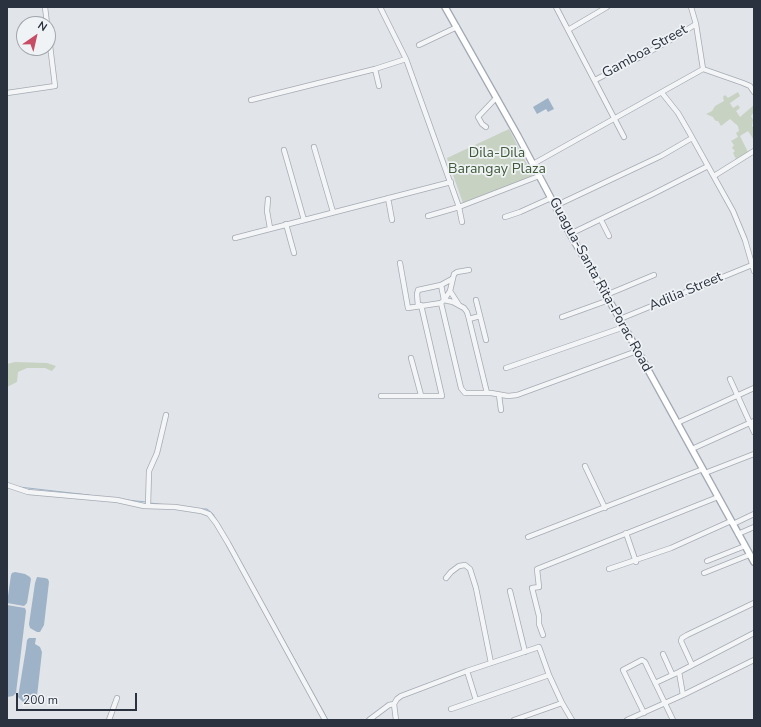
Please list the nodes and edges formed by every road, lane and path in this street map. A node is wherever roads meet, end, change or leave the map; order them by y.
1 (380, 7) edge
2 (446, 7) edge
3 (557, 7) edge
4 (607, 7) edge
5 (691, 7) edge
6 (696, 24) junction
7 (457, 27) junction
8 (568, 30) junction
9 (419, 44) dead end
10 (51, 56) edge
11 (406, 59) junction
12 (375, 69) junction
13 (703, 69) junction
14 (594, 80) junction
15 (379, 86) dead end
16 (754, 92) edge
17 (7, 93) edge
18 (662, 93) junction
19 (496, 98) junction
20 (251, 100) dead end
21 (615, 119) junction
22 (486, 126) dead end
23 (624, 137) dead end
24 (692, 138) junction
25 (314, 147) dead end
26 (284, 150) dead end
27 (754, 150) edge
28 (533, 164) junction
29 (708, 166) junction
30 (539, 176) junction
31 (714, 176) junction
32 (451, 182) junction
33 (268, 198) dead end
34 (388, 198) junction
35 (551, 198) junction
36 (555, 206) junction
37 (459, 207) junction
38 (333, 212) junction
39 (428, 216) dead end
40 (505, 217) dead end
41 (304, 220) junction
42 (392, 220) dead end
43 (601, 220) junction
44 (462, 222) dead end
45 (286, 224) junction
46 (270, 228) junction
47 (570, 234) junction
48 (609, 236) dead end
49 (235, 238) dead end
50 (294, 253) dead end
51 (400, 263) dead end
52 (752, 265) junction
53 (469, 270) dead end
54 (754, 271) edge
55 (654, 275) dead end
56 (452, 279) junction
57 (441, 285) junction
58 (450, 291) junction
59 (608, 298) junction
60 (476, 300) dead end
61 (443, 302) junction
62 (459, 305) junction
63 (420, 306) junction
64 (480, 316) junction
65 (562, 317) dead end
66 (470, 319) junction
67 (620, 319) junction
68 (624, 327) junction
69 (486, 340) dead end
70 (637, 351) junction
71 (411, 358) dead end
72 (506, 368) dead end
73 (730, 379) dead end
74 (754, 388) edge
75 (487, 393) junction
76 (421, 395) junction
77 (499, 395) junction
78 (381, 396) dead end
79 (738, 396) junction
80 (501, 410) dead end
81 (166, 415) dead end
82 (752, 422) edge
83 (677, 423) junction
84 (754, 432) edge
85 (692, 449) junction
86 (754, 454) edge
87 (585, 466) dead end
88 (704, 471) junction
89 (7, 486) edge
90 (718, 497) junction
91 (148, 504) junction
92 (605, 508) junction
93 (754, 514) edge
94 (732, 522) junction
95 (754, 527) edge
96 (626, 533) junction
97 (738, 534) junction
98 (528, 537) dead end
99 (745, 546) junction
100 (749, 555) junction
101 (707, 560) dead end
102 (636, 561) junction
103 (754, 562) edge
104 (608, 569) dead end
105 (704, 573) dead end
106 (446, 578) dead end
107 (510, 591) dead end
108 (754, 603) edge
109 (754, 633) edge
110 (543, 635) dead end
111 (525, 652) junction
112 (663, 654) dead end
113 (754, 660) edge
114 (491, 663) junction
115 (692, 665) junction
116 (467, 671) junction
117 (679, 672) junction
118 (672, 674) junction
119 (549, 675) junction
120 (655, 683) junction
121 (683, 695) junction
122 (116, 698) dead end
123 (476, 700) junction
124 (562, 703) junction
125 (665, 703) junction
126 (394, 704) junction
127 (451, 709) dead end
128 (644, 713) junction
129 (109, 720) edge
130 (325, 720) edge
131 (369, 720) edge
132 (396, 720) edge
133 (514, 720) edge
134 (572, 720) edge
135 (628, 720) edge
136 (673, 720) edge

1 - 11 street
2 - 7 main road, Guagua-Santa Rita-Porac Road
3 - 8 street
4 - 8 street
5 - 6 street
6 - 13 street
6 - 14 street, Gamboa Street
7 - 9 street
7 - 19 main road, Guagua-Santa Rita-Porac Road
8 - 14 street
10 - 17 street
11 - 12 street
11 - 32 street
12 - 15 street
12 - 20 street
13 - 16 street
13 - 18 street
14 - 21 street
18 - 21 street
18 - 24 street
19 - 22 street
19 - 28 main road, Guagua-Santa Rita-Porac Road
21 - 23 street
21 - 28 street
24 - 29 street
24 - 36 street
25 - 38 street
26 - 41 street
27 - 31 street
28 - 30 main road, Guagua-Santa Rita-Porac Road
29 - 31 street
29 - 43 street
30 - 35 main road, Guagua-Santa Rita-Porac Road
30 - 37 street
31 - 52 street
32 - 34 street
32 - 37 street
33 - 46 street
34 - 38 street
34 - 42 street
35 - 36 main road, Guagua-Santa Rita-Porac Road
35 - 40 street
36 - 47 main road, Guagua-Santa Rita-Porac Road
37 - 39 street
37 - 44 street
38 - 41 street
41 - 45 street
43 - 47 street
43 - 48 street
45 - 46 street
45 - 50 street
46 - 49 street
47 - 59 main road, Guagua-Santa Rita-Porac Road
51 - 63 street
52 - 54 street
52 - 67 street, Adilia Street
53 - 56 street
55 - 59 street
56 - 57 street
56 - 58 street
57 - 61 street
57 - 63 street
58 - 61 street
58 - 62 street
59 - 65 street
59 - 67 main road, Guagua-Santa Rita-Porac Road
60 - 64 street
61 - 62 street
61 - 63 street
61 - 75 street
62 - 66 street
63 - 76 street
64 - 66 street
64 - 69 street
66 - 75 street
67 - 68 main road, Guagua-Santa Rita-Porac Road
68 - 70 main road, Guagua-Santa Rita-Porac Road
68 - 72 street
70 - 77 street
70 - 83 main road, Guagua-Santa Rita-Porac Road
71 - 76 street
73 - 79 street
74 - 79 street
75 - 77 street
76 - 78 street
77 - 80 street
79 - 82 street
79 - 83 street
81 - 91 street
82 - 84 street
82 - 85 street
83 - 85 main road, Guagua-Santa Rita-Porac Road
85 - 88 main road, Guagua-Santa Rita-Porac Road
86 - 88 street
87 - 92 street
88 - 90 main road, Guagua-Santa Rita-Porac Road
88 - 92 street
89 - 91 street
90 - 94 main road, Guagua-Santa Rita-Porac Road
90 - 96 street
91 - 130 street
92 - 98 street
93 - 94 street
94 - 97 main road, Guagua-Santa Rita-Porac Road
94 - 102 street
95 - 97 street
96 - 102 street
96 - 110 street
97 - 99 main road, Guagua-Santa Rita-Porac Road
99 - 100 main road, Guagua-Santa Rita-Porac Road
99 - 101 street
100 - 103 main road, Guagua-Santa Rita-Porac Road
100 - 105 street
102 - 104 street
106 - 114 street
107 - 111 street
108 - 115 street
109 - 115 street
111 - 114 street
111 - 119 street
112 - 118 street
113 - 121 street
114 - 116 street
115 - 117 street
116 - 123 street
116 - 126 street
117 - 118 street
117 - 121 street
118 - 120 street
119 - 123 street
119 - 124 street
120 - 125 street
120 - 128 street
121 - 125 street
122 - 129 street
123 - 127 street
124 - 133 street
124 - 134 street
125 - 128 street
125 - 136 street
126 - 131 street
126 - 132 street
128 - 135 street

